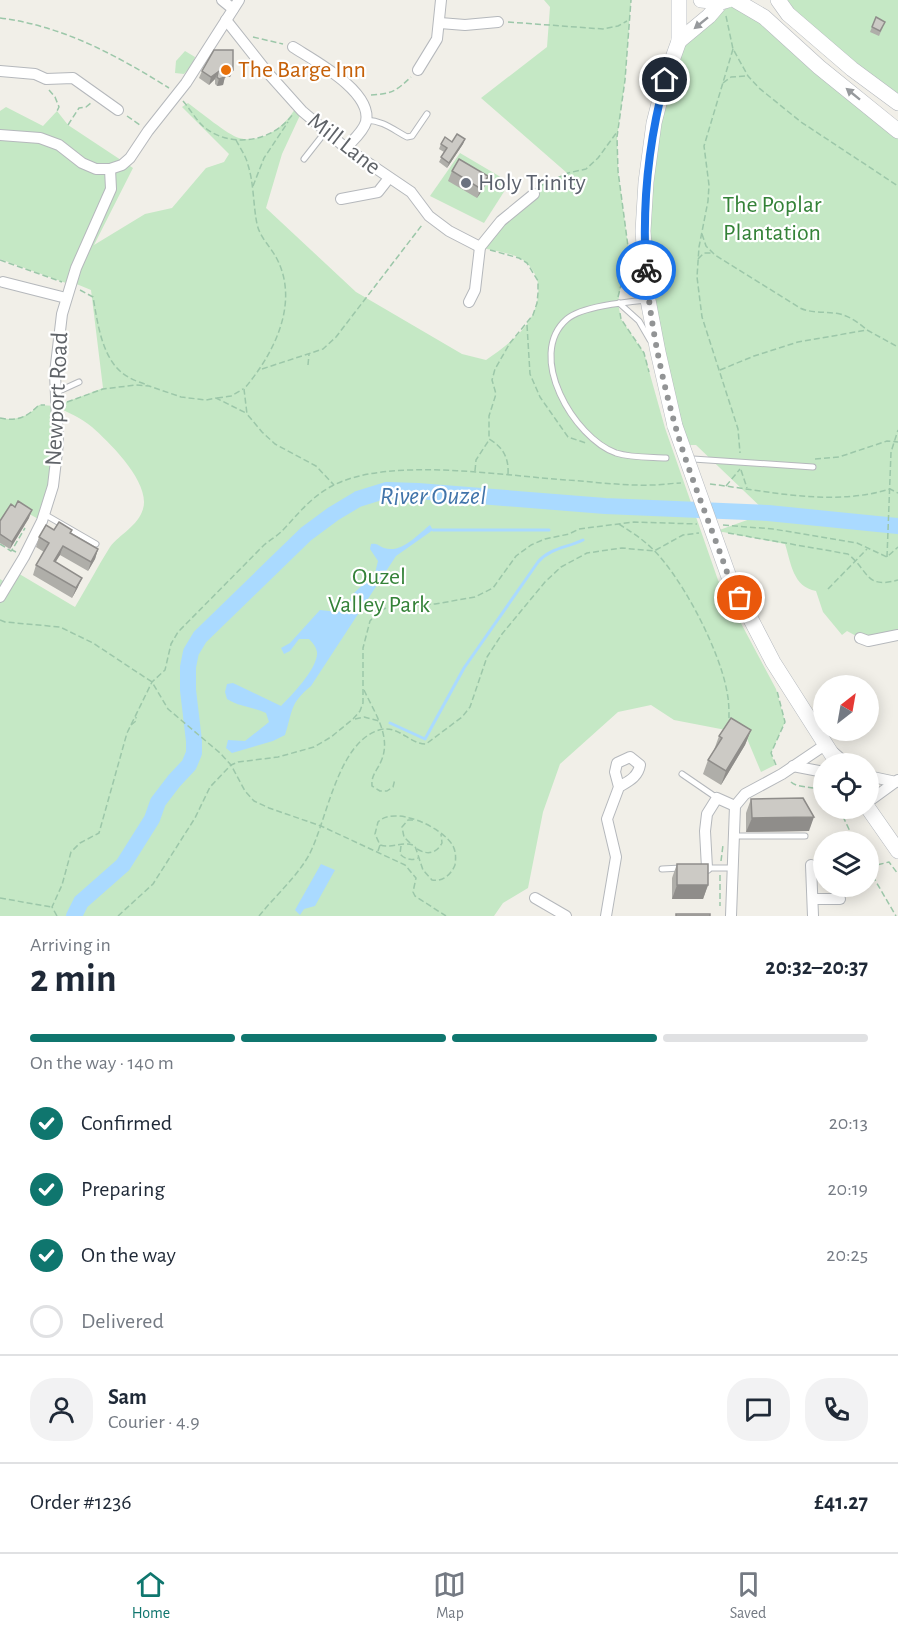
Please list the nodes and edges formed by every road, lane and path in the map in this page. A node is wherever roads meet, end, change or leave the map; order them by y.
1 (222, 0) edge
2 (441, 0) edge
3 (631, 0) edge
4 (679, 0) edge
5 (700, 0) edge
6 (778, 0) edge
7 (727, 3) edge
8 (236, 5) edge
9 (0, 18) edge
10 (226, 20) junction
11 (628, 20) junction
12 (498, 22) joint
13 (440, 23) junction
14 (239, 34) junction
15 (679, 41) junction
16 (293, 46) joint
17 (733, 49) junction
18 (418, 70) joint
19 (0, 71) edge
20 (748, 76) junction
21 (722, 83) junction
22 (48, 89) dead end
23 (172, 90) dead end
24 (98, 96) junction
25 (180, 98) dead end
26 (360, 99) junction
27 (898, 103) edge
28 (297, 106) junction
29 (118, 110) joint
30 (57, 111) dead end
31 (427, 114) dead end
32 (291, 117) junction
33 (366, 120) junction
34 (68, 125) dead end
35 (898, 130) edge
36 (148, 131) junction
37 (326, 131) junction
38 (618, 131) junction
39 (0, 135) edge
40 (236, 140) junction
41 (346, 148) junction
42 (304, 159) dead end
43 (110, 169) junction
44 (388, 178) junction
45 (898, 186) edge
46 (253, 187) junction
47 (534, 194) joint
48 (341, 199) dead end
49 (429, 216) junction
50 (702, 233) junction
51 (480, 247) junction
52 (713, 253) junction
53 (0, 260) edge
54 (697, 261) junction
55 (3, 282) dead end
56 (70, 285) junction
57 (66, 298) junction
58 (648, 300) junction
59 (469, 302) dead end
60 (618, 303) junction
61 (527, 324) junction
62 (867, 330) junction
63 (898, 347) edge
64 (309, 352) junction
65 (658, 352) junction
66 (308, 365) dead end
67 (261, 369) junction
68 (719, 370) junction
69 (650, 374) dead end
70 (79, 382) dead end
71 (149, 386) junction
72 (244, 389) junction
73 (55, 393) junction
74 (216, 398) junction
75 (56, 406) junction
76 (247, 414) junction
77 (0, 418) edge
78 (898, 430) edge
79 (489, 440) junction
80 (894, 441) junction
81 (898, 442) edge
82 (603, 446) junction
83 (666, 458) dead end
84 (693, 459) dead end
85 (741, 465) junction
86 (812, 467) joint
87 (475, 472) junction
88 (508, 475) junction
89 (685, 483) dead end
90 (703, 483) dead end
91 (334, 485) junction
92 (726, 486) junction
93 (747, 488) junction
94 (890, 489) junction
95 (898, 493) edge
96 (44, 514) junction
97 (619, 524) junction
98 (705, 525) dead end
99 (723, 525) dead end
100 (25, 528) edge
101 (723, 532) dead end
102 (703, 533) dead end
103 (0, 544) edge
104 (96, 544) dead end
105 (898, 547) edge
106 (867, 549) junction
107 (12, 550) junction
108 (654, 551) junction
109 (24, 557) junction
110 (887, 558) junction
111 (855, 560) junction
112 (898, 580) edge
113 (828, 590) dead end
114 (0, 597) edge
115 (0, 620) edge
116 (898, 635) edge
117 (860, 638) dead end
118 (152, 682) junction
119 (776, 689) dead end
120 (363, 690) junction
121 (353, 719) junction
122 (380, 721) junction
123 (729, 724) edge
124 (382, 729) junction
125 (825, 745) junction
126 (830, 753) edge
127 (834, 753) edge
128 (231, 765) junction
129 (794, 766) junction
130 (813, 769) edge
131 (682, 774) dead end
132 (782, 774) junction
133 (395, 778) dead end
134 (879, 778) edge
135 (897, 781) edge
136 (813, 786) edge
137 (619, 787) dead end
138 (879, 794) edge
139 (717, 798) junction
140 (735, 806) junction
141 (876, 819) edge
142 (414, 820) junction
143 (321, 826) junction
144 (441, 833) junction
145 (732, 836) junction
146 (805, 836) dead end
147 (412, 844) junction
148 (380, 845) junction
149 (401, 845) junction
150 (416, 848) junction
151 (898, 851) edge
152 (377, 852) junction
153 (419, 858) junction
154 (811, 865) dead end
155 (879, 865) edge
156 (662, 868) dead end
157 (684, 868) edge
158 (701, 868) joint
159 (726, 868) junction
160 (898, 874) edge
161 (879, 887) edge
162 (0, 898) edge
163 (535, 898) dead end
164 (840, 898) dead end
165 (813, 899) junction
166 (52, 907) junction
167 (721, 915) edge
168 (57, 916) edge
169 (118, 916) edge
170 (259, 916) edge
171 (446, 916) edge
172 (566, 916) edge
173 (606, 916) edge
174 (731, 916) edge
175 (813, 916) edge
176 (896, 916) edge

1 - 8 street
2 - 13 street
3 - 11 path
4 - 15 street
5 - 7 street
6 - 27 street
7 -> 15 street
7 - 17 path
35 -> 7 street
8 - 10 street
9 - 23 path
10 - 14 street, Mill Lane
10 - 36 street
11 - 12 path
11 - 38 path
12 - 13 street
13 - 18 street
14 - 16 path
14 - 28 street, Mill Lane
15 - 58 street
16 - 26 street
17 - 20 path
17 - 21 path
18 - 26 path
19 - 24 street
20 - 21 path
20 - 45 path
21 - 50 path
22 - 30 path
24 - 29 street
24 - 34 path
25 - 40 path
26 - 33 street
28 - 32 path
28 - 37 street, Mill Lane
29 - 36 path
31 - 33 lane
32 - 40 path
32 - 46 path
33 - 41 street
36 - 43 street
37 - 41 street, Mill Lane
37 - 42 lane
38 - 47 path
38 - 60 path
39 - 43 street
40 - 46 path
41 - 44 street, Mill Lane
43 - 56 street, Newport Road
44 - 48 street
44 - 49 street, Mill Lane
46 - 67 path
47 - 51 street
49 - 51 street, Mill Lane
49 - 64 path
50 - 52 path
50 - 54 path
51 - 59 street
51 - 61 path
52 - 54 path
52 - 62 path
53 - 56 path
54 - 68 path
55 - 57 street, Newport Road
56 - 57 street, Newport Road
56 - 71 path
57 - 73 street, Newport Road
58 - 60 lane
58 - 65 street
60 - 65 lane
60 - 69 path
60 - 82 lane
61 - 79 path
61 - 82 path
62 - 63 path
62 - 68 path
64 - 66 path
64 - 67 path
65 - 125 street, bridge
67 - 72 path
68 - 85 path
70 - 73 lane
71 - 74 path
71 - 75 path
72 - 74 path
72 - 76 path
73 - 75 street, Newport Road
74 - 76 path
75 - 77 path
75 - 96 street, Newport Road
76 - 91 path
78 - 80 path
79 - 87 path
79 - 88 path
80 - 81 path
80 - 86 path
80 - 94 path
82 - 83 lane
84 - 85 lane
85 - 86 lane
85 - 92 path
85 - 93 path
87 - 88 path
87 - 91 path
88 - 89 path
90 - 92 path
91 - 118 path
92 - 93 path
93 - 94 path
94 - 95 path
94 - 110 path
96 - 104 lane
96 - 109 street, Newport Road
97 - 98 path
97 - 108 path
97 - 120 path
99 - 106 path
100 - 107 path
101 - 111 path
102 - 108 path
103 - 107 path
105 - 110 path
106 - 110 path
106 - 111 path
107 - 109 path
108 - 123 path
108 - 124 path
109 - 114 street, Newport Road
111 - 112 path
111 - 113 path
115 - 118 path
116 - 117 street
118 - 128 path
118 - 166 path
119 - 132 path
120 - 121 path
120 - 122 path
121 - 122 path
121 - 128 path
122 - 124 path
124 - 133 path
124 - 143 path
125 - 126 street
125 - 127 street
125 - 129 street
128 - 143 path
128 - 169 path
129 - 130 street
129 - 132 street
131 - 139 lane
132 - 136 path
132 - 140 street
134 - 135 street
135 - 138 street
137 - 173 street
139 - 140 street
139 - 158 street
140 - 145 street
141 - 151 street
142 - 144 path
142 - 147 path
142 - 148 path
143 - 152 path
143 - 170 path
144 - 150 path
144 - 153 path
145 - 146 lane
145 - 159 street
147 - 149 path
147 - 150 path
148 - 149 path
148 - 152 path
149 - 153 path
150 - 153 path
152 - 171 path
154 - 165 street
155 - 160 path
156 - 157 lane
158 - 159 lane
159 - 167 path
159 - 174 street
161 - 176 path
162 - 166 path
163 - 172 street
164 - 165 street
165 - 175 street
166 - 168 path

